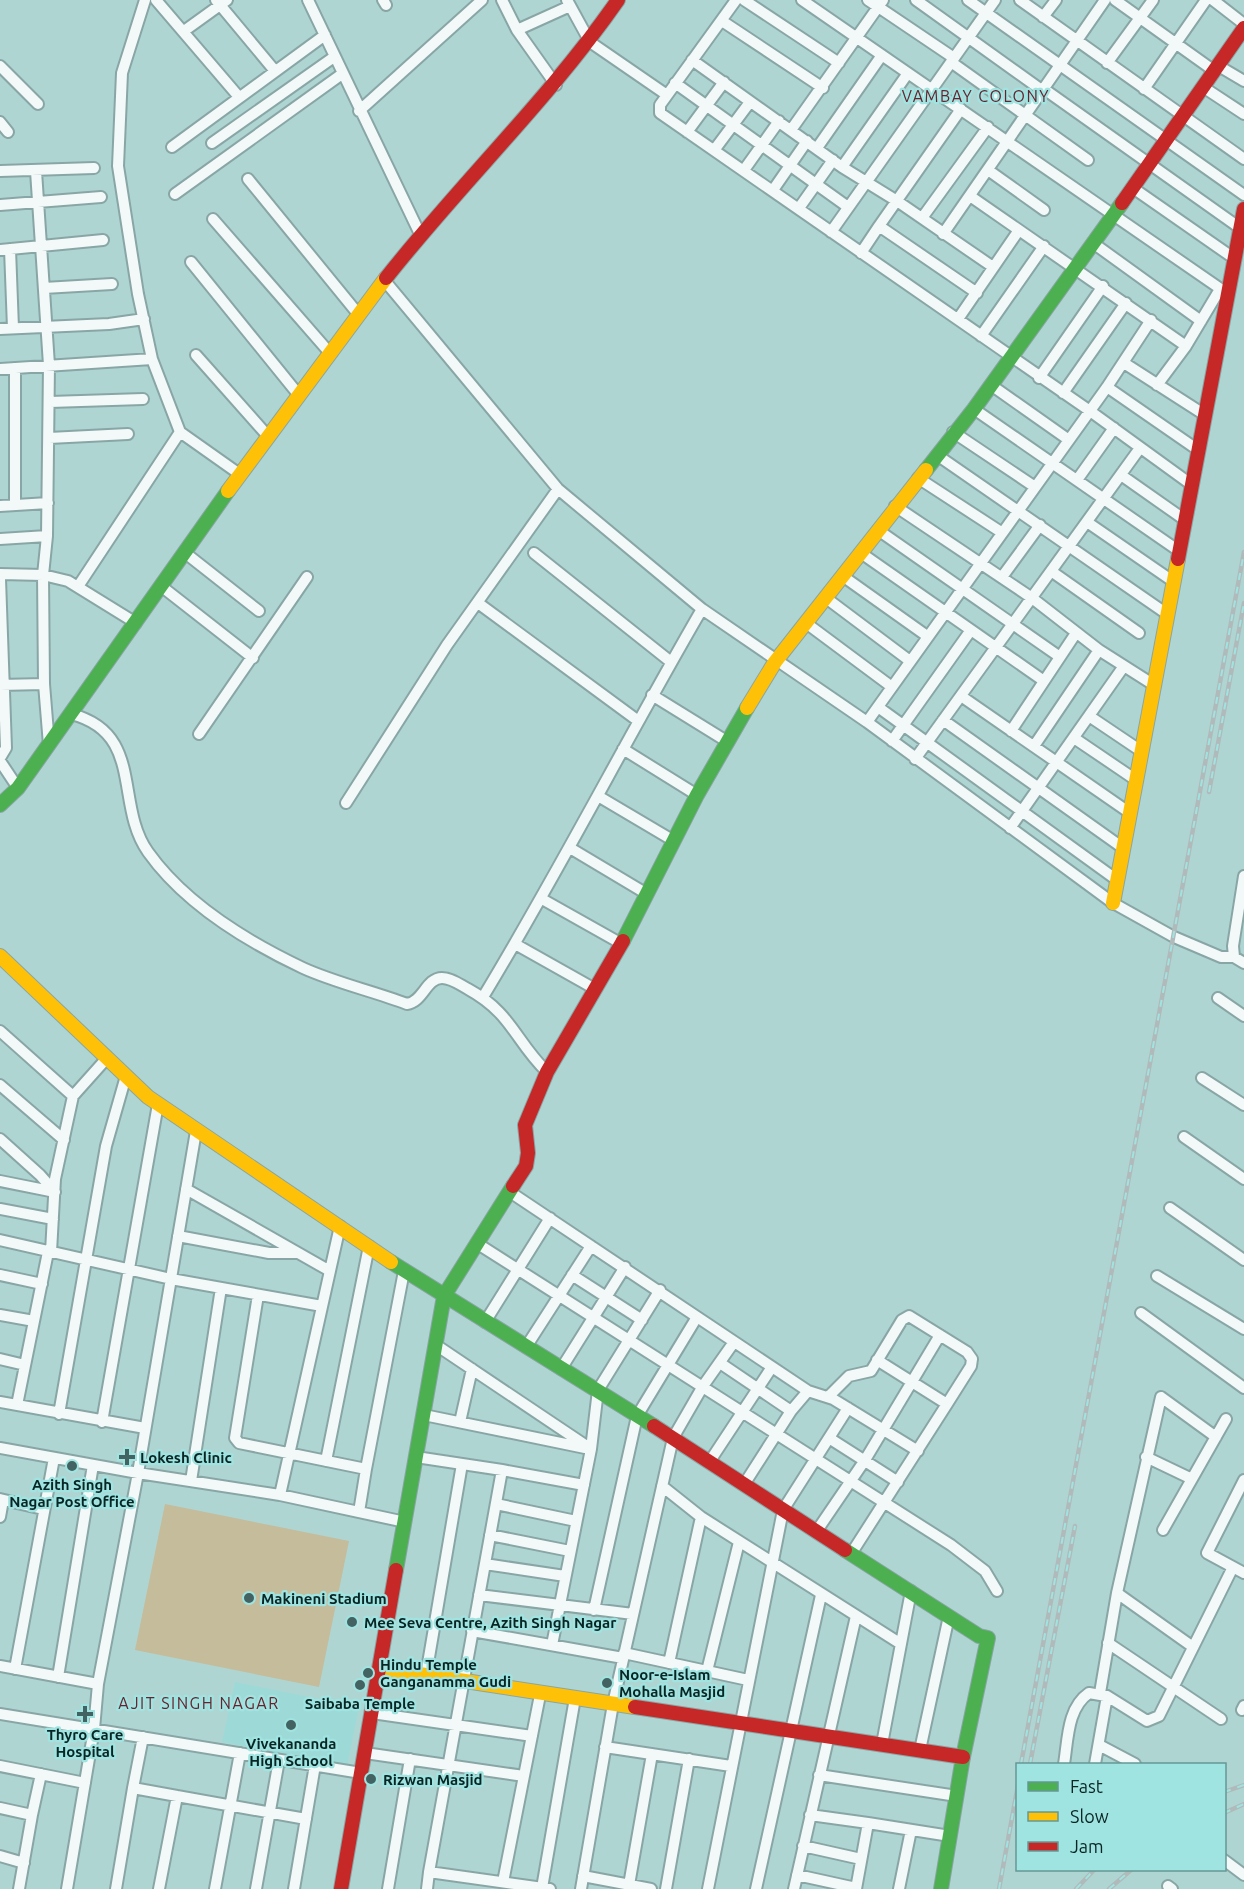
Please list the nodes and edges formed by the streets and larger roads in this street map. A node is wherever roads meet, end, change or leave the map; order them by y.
1 (145, 0) edge
2 (156, 0) edge
3 (308, 0) edge
4 (482, 0) edge
5 (502, 0) edge
6 (618, 0) edge
7 (736, 0) edge
8 (744, 0) edge
9 (802, 0) edge
10 (868, 0) edge
11 (916, 0) edge
12 (968, 0) edge
13 (995, 0) edge
14 (1020, 0) edge
15 (1056, 0) edge
16 (1105, 0) edge
17 (1115, 0) edge
18 (1153, 0) edge
19 (1206, 0) edge
20 (1214, 0) edge
21 (221, 2) edge
22 (569, 3) edge
23 (881, 3) edge
24 (987, 13) junction
25 (1043, 17) junction
26 (1140, 17) junction
27 (722, 21) junction
28 (1244, 26) edge
29 (517, 30) junction
30 (184, 31) junction
31 (325, 35) junction
32 (969, 36) junction
33 (857, 37) junction
34 (1077, 41) junction
35 (591, 42) junction
36 (1177, 43) junction
37 (1239, 43) edge
38 (882, 55) junction
39 (334, 57) junction
40 (692, 60) junction
41 (952, 60) junction
42 (839, 63) junction
43 (1107, 63) junction
44 (0, 66) edge
45 (1060, 66) junction
46 (1215, 68) junction
47 (275, 71) junction
48 (908, 73) junction
49 (342, 74) junction
50 (1244, 81) edge
51 (724, 82) junction
52 (675, 83) junction
53 (556, 86) junction
54 (1203, 87) junction
55 (823, 88) junction
56 (932, 89) junction
57 (1144, 89) junction
58 (1043, 90) junction
59 (667, 95) junction
60 (239, 97) junction
61 (750, 102) junction
62 (38, 104) dead end
63 (707, 105) junction
64 (961, 109) junction
65 (359, 111) junction
66 (1026, 114) junction
67 (1244, 114) edge
68 (1182, 117) junction
69 (779, 121) junction
70 (0, 122) edge
71 (734, 125) junction
72 (988, 127) junction
73 (792, 130) junction
74 (9, 132) dead end
75 (687, 132) junction
76 (1167, 140) junction
77 (807, 141) junction
78 (1008, 141) junction
79 (212, 143) dead end
80 (762, 146) junction
81 (172, 147) dead end
82 (817, 148) junction
83 (715, 149) junction
84 (1244, 159) edge
85 (1088, 160) dead end
86 (838, 164) junction
87 (1150, 165) junction
88 (790, 167) junction
89 (94, 168) dead end
90 (744, 170) junction
91 (988, 170) junction
92 (0, 171) edge
93 (36, 171) junction
94 (249, 179) dead end
95 (866, 183) junction
96 (816, 185) junction
97 (1133, 188) junction
98 (773, 190) junction
99 (175, 194) dead end
100 (1244, 195) edge
101 (970, 196) junction
102 (101, 197) dead end
103 (897, 201) junction
104 (38, 203) junction
105 (0, 205) edge
106 (848, 207) junction
107 (799, 208) junction
108 (1244, 209) edge
109 (1044, 210) dead end
110 (1113, 215) junction
111 (922, 218) junction
112 (213, 219) dead end
113 (879, 226) junction
114 (1240, 228) junction
115 (1019, 230) junction
116 (831, 232) junction
117 (420, 234) junction
118 (943, 234) junction
119 (103, 240) dead end
120 (1093, 243) junction
121 (40, 245) junction
122 (1044, 246) junction
123 (5, 249) edge
124 (861, 253) junction
125 (1235, 259) junction
126 (191, 262) dead end
127 (993, 267) junction
128 (1076, 268) junction
129 (385, 281) junction
130 (112, 284) dead end
131 (1103, 286) junction
132 (44, 288) junction
133 (1224, 291) junction
134 (977, 293) junction
135 (1126, 303) junction
136 (358, 315) junction
137 (144, 318) junction
138 (958, 319) junction
139 (1151, 320) junction
140 (1202, 321) junction
141 (47, 327) junction
142 (0, 328) edge
143 (13, 328) junction
144 (981, 336) junction
145 (1186, 345) junction
146 (329, 352) junction
147 (196, 355) dead end
148 (1009, 357) junction
149 (152, 359) junction
150 (1124, 363) junction
151 (49, 365) junction
152 (15, 368) junction
153 (0, 369) edge
154 (1039, 378) junction
155 (991, 385) junction
156 (1157, 385) junction
157 (1107, 387) junction
158 (1063, 393) junction
159 (298, 394) junction
160 (143, 399) dead end
161 (50, 402) junction
162 (974, 408) junction
163 (1090, 411) junction
164 (1205, 416) junction
165 (1114, 428) junction
166 (180, 432) junction
167 (953, 432) junction
168 (128, 434) dead end
169 (267, 435) junction
170 (49, 438) junction
171 (1069, 440) junction
172 (1140, 448) junction
173 (1198, 450) junction
174 (937, 455) junction
175 (1053, 462) junction
176 (238, 473) junction
177 (1120, 475) junction
178 (918, 478) junction
179 (1077, 480) junction
180 (1192, 485) junction
181 (1035, 487) junction
182 (558, 489) junction
183 (1103, 500) junction
184 (48, 503) junction
185 (15, 505) junction
186 (0, 506) edge
187 (895, 506) junction
188 (1018, 509) junction
189 (1185, 520) junction
190 (1087, 522) junction
191 (1040, 525) junction
192 (878, 530) junction
193 (1001, 532) junction
194 (47, 536) junction
195 (0, 539) edge
196 (1068, 547) junction
197 (1179, 551) junction
198 (184, 552) junction
199 (534, 553) dead end
200 (861, 553) junction
201 (980, 562) junction
202 (1051, 571) junction
203 (0, 574) edge
204 (43, 574) junction
205 (307, 576) dead end
206 (844, 577) junction
207 (1002, 578) junction
208 (0, 579) edge
209 (1174, 582) junction
210 (79, 585) junction
211 (161, 586) junction
212 (962, 587) junction
213 (826, 598) junction
214 (1032, 598) junction
215 (478, 603) junction
216 (702, 609) junction
217 (259, 610) dead end
218 (945, 611) junction
219 (1167, 614) junction
220 (135, 623) junction
221 (806, 623) junction
222 (1013, 623) junction
223 (971, 630) junction
224 (1076, 633) junction
225 (1139, 633) dead end
226 (927, 636) junction
227 (996, 647) junction
228 (1099, 650) junction
229 (1060, 657) junction
230 (253, 658) junction
231 (910, 661) junction
232 (671, 662) junction
233 (775, 662) junction
234 (1124, 666) junction
235 (1044, 681) junction
236 (44, 684) junction
237 (2, 685) edge
238 (1154, 685) junction
239 (892, 687) junction
240 (652, 695) junction
241 (961, 696) junction
242 (878, 707) junction
243 (71, 714) junction
244 (1089, 716) junction
245 (3, 718) edge
246 (637, 720) junction
247 (943, 720) junction
248 (867, 723) junction
249 (903, 726) junction
250 (1011, 731) junction
251 (199, 735) dead end
252 (1074, 738) junction
253 (892, 741) junction
254 (728, 742) junction
255 (926, 743) junction
256 (49, 745) junction
257 (1034, 747) junction
258 (623, 749) junction
259 (1142, 751) junction
260 (915, 759) junction
261 (0, 760) edge
262 (1056, 762) junction
263 (1136, 780) junction
264 (18, 788) junction
265 (1039, 788) junction
266 (697, 795) junction
267 (598, 796) junction
268 (346, 803) dead end
269 (0, 805) edge
270 (1021, 813) junction
271 (1130, 813) junction
272 (1010, 828) junction
273 (674, 842) junction
274 (570, 848) junction
275 (1123, 848) junction
276 (1244, 876) edge
277 (1117, 880) junction
278 (647, 894) junction
279 (542, 899) junction
280 (1113, 903) junction
281 (515, 944) junction
282 (622, 944) junction
283 (0, 956) edge
284 (1239, 960) edge
285 (595, 989) junction
286 (483, 997) junction
287 (1218, 998) dead end
288 (1244, 1016) edge
289 (0, 1031) edge
290 (107, 1058) junction
291 (547, 1072) junction
292 (126, 1076) junction
293 (1202, 1078) dead end
294 (0, 1085) edge
295 (73, 1096) junction
296 (158, 1104) junction
297 (1244, 1105) edge
298 (196, 1131) junction
299 (1184, 1137) dead end
300 (0, 1139) edge
301 (64, 1140) junction
302 (1244, 1179) edge
303 (0, 1181) edge
304 (186, 1190) junction
305 (55, 1192) junction
306 (510, 1192) junction
307 (1170, 1208) dead end
308 (0, 1209) edge
309 (550, 1218) junction
310 (53, 1219) junction
311 (340, 1226) junction
312 (178, 1236) junction
313 (0, 1240) edge
314 (478, 1244) junction
315 (369, 1246) junction
316 (591, 1246) junction
317 (50, 1252) junction
318 (299, 1253) junction
319 (87, 1260) junction
320 (1244, 1260) edge
321 (625, 1267) junction
322 (129, 1269) junction
323 (404, 1270) junction
324 (330, 1271) junction
325 (518, 1271) junction
326 (0, 1275) edge
327 (572, 1275) junction
328 (1157, 1276) dead end
329 (171, 1279) junction
330 (42, 1284) junction
331 (221, 1288) junction
332 (660, 1290) junction
333 (258, 1295) junction
334 (444, 1296) junction
335 (559, 1296) junction
336 (606, 1298) junction
337 (322, 1306) junction
338 (1141, 1313) dead end
339 (0, 1315) edge
340 (697, 1317) junction
341 (593, 1319) junction
342 (642, 1320) junction
343 (34, 1321) junction
344 (485, 1322) junction
345 (1244, 1329) edge
346 (940, 1335) junction
347 (630, 1340) junction
348 (734, 1342) junction
349 (436, 1345) junction
350 (526, 1347) junction
351 (0, 1359) edge
352 (877, 1360) junction
353 (720, 1363) junction
354 (25, 1365) junction
355 (668, 1365) junction
356 (772, 1367) junction
357 (472, 1369) junction
358 (561, 1369) junction
359 (912, 1382) junction
360 (703, 1386) junction
361 (1244, 1388) edge
362 (598, 1390) junction
363 (758, 1390) junction
364 (808, 1391) junction
365 (828, 1397) junction
366 (0, 1402) edge
367 (947, 1404) junction
368 (17, 1405) junction
369 (848, 1408) junction
370 (743, 1411) junction
371 (791, 1411) junction
372 (59, 1414) junction
373 (424, 1415) junction
374 (637, 1416) junction
375 (1226, 1419) dead end
376 (102, 1422) junction
377 (460, 1422) junction
378 (145, 1428) junction
379 (883, 1430) junction
380 (777, 1433) junction
381 (1216, 1437) junction
382 (673, 1438) junction
383 (829, 1438) junction
384 (0, 1448) edge
385 (591, 1449) junction
386 (918, 1451) junction
387 (289, 1453) junction
388 (416, 1457) junction
389 (1146, 1457) junction
390 (54, 1458) junction
391 (816, 1459) junction
392 (865, 1460) junction
393 (326, 1461) junction
394 (710, 1461) junction
395 (462, 1464) junction
396 (93, 1465) junction
397 (366, 1469) junction
398 (502, 1470) junction
399 (138, 1473) junction
400 (1192, 1479) junction
401 (1244, 1480) edge
402 (191, 1481) junction
403 (850, 1481) junction
404 (898, 1482) junction
405 (745, 1483) junction
406 (584, 1485) junction
407 (662, 1486) junction
408 (280, 1495) junction
409 (1, 1500) edge
410 (885, 1502) junction
411 (495, 1504) junction
412 (44, 1509) junction
413 (783, 1510) junction
414 (359, 1512) junction
415 (0, 1517) edge
416 (701, 1517) junction
417 (576, 1521) junction
418 (405, 1522) junction
419 (1163, 1530) dead end
420 (816, 1532) junction
421 (490, 1535) junction
422 (739, 1542) junction
423 (570, 1551) junction
424 (851, 1554) junction
425 (772, 1563) junction
426 (485, 1564) junction
427 (1233, 1567) junction
428 (1244, 1573) edge
429 (565, 1576) junction
430 (911, 1591) junction
431 (997, 1591) dead end
432 (1117, 1593) junction
433 (821, 1595) junction
434 (479, 1596) junction
435 (559, 1607) junction
436 (594, 1610) junction
437 (633, 1614) junction
438 (856, 1616) junction
439 (949, 1616) junction
440 (472, 1631) junction
441 (1108, 1643) junction
442 (901, 1644) junction
443 (552, 1645) junction
444 (1193, 1647) junction
445 (624, 1655) junction
446 (669, 1663) junction
447 (0, 1666) edge
448 (380, 1668) junction
449 (15, 1669) junction
450 (707, 1671) junction
451 (426, 1675) junction
452 (58, 1677) junction
453 (748, 1680) junction
454 (463, 1681) junction
455 (98, 1684) junction
456 (1173, 1686) junction
457 (1104, 1694) junction
458 (540, 1695) junction
459 (575, 1698) junction
460 (613, 1704) junction
461 (372, 1713) junction
462 (0, 1714) edge
463 (1221, 1719) dead end
464 (740, 1723) junction
465 (455, 1725) junction
466 (94, 1729) junction
467 (791, 1731) junction
468 (532, 1736) junction
469 (827, 1736) junction
470 (143, 1737) junction
471 (882, 1744) junction
472 (1099, 1745) junction
473 (606, 1747) junction
474 (920, 1750) junction
475 (240, 1753) junction
476 (365, 1753) junction
477 (652, 1754) junction
478 (963, 1756) junction
479 (410, 1759) junction
480 (279, 1760) junction
481 (689, 1760) junction
482 (1064, 1763) edge
483 (1095, 1763) edge
484 (1133, 1763) edge
485 (448, 1765) junction
486 (0, 1766) edge
487 (315, 1766) junction
488 (731, 1766) junction
489 (362, 1773) junction
490 (41, 1774) junction
491 (819, 1775) junction
492 (524, 1776) junction
493 (85, 1783) junction
494 (133, 1788) junction
495 (177, 1796) junction
496 (957, 1796) junction
497 (230, 1807) junction
498 (0, 1808) edge
499 (270, 1813) junction
500 (32, 1815) junction
501 (810, 1815) junction
502 (306, 1819) junction
503 (868, 1823) junction
504 (911, 1830) junction
505 (950, 1836) junction
506 (803, 1846) junction
507 (0, 1857) edge
508 (861, 1859) junction
509 (1226, 1862) edge
510 (24, 1863) junction
511 (429, 1872) junction
512 (797, 1875) junction
513 (1244, 1875) edge
514 (583, 1876) junction
515 (503, 1882) junction
516 (629, 1885) junction
517 (546, 1888) edge
518 (856, 1888) edge
519 (19, 1889) edge
520 (67, 1889) edge
521 (116, 1889) edge
522 (159, 1889) edge
523 (215, 1889) edge
524 (256, 1889) edge
525 (294, 1889) edge
526 (341, 1889) edge
527 (388, 1889) edge
528 (426, 1889) edge
529 (581, 1889) edge
530 (651, 1889) edge
531 (666, 1889) edge
532 (708, 1889) edge
533 (756, 1889) edge
534 (794, 1889) edge
535 (899, 1889) edge
536 (941, 1889) edge

1 - 137 street
2 - 30 street
3 - 31 street
4 - 65 street
5 - 29 street
6 - 35 street
7 - 27 street
8 - 42 street
9 - 33 street
10 - 23 street
11 - 32 street
12 - 24 street
13 - 24 street
14 - 25 street
15 - 25 street
16 - 34 street
17 - 26 street
18 - 26 street
19 - 36 street
20 - 28 street
21 - 30 street
21 - 47 street
22 - 29 street
22 - 35 street
23 - 33 street
23 - 41 street
24 - 32 street
24 - 45 street
25 - 34 street
26 - 36 street
26 - 43 street
27 - 40 street
27 - 55 street
28 - 37 street
29 - 53 street
30 - 60 street
31 - 39 street
31 - 47 street
32 - 41 street
32 - 58 street
33 - 38 street
33 - 42 street
34 - 43 street
34 - 45 street
35 - 53 street
35 - 59 street
36 - 46 street
36 - 57 street
37 - 46 street
38 - 48 street
38 - 82 street
39 - 49 street
39 - 79 street
40 - 51 street
40 - 52 street
41 - 56 street
41 - 66 street
42 - 55 street
43 - 57 street
44 - 62 street
45 - 58 street
45 - 76 street
46 - 50 street
46 - 54 street
47 - 60 street
48 - 56 street
48 - 86 street
49 - 65 street
49 - 99 street
51 - 61 street
51 - 63 street
52 - 59 street
52 - 63 street
53 - 117 street
54 - 67 street
54 - 68 street
55 - 73 street
56 - 64 street
56 - 95 street
57 - 68 street
58 - 66 street
58 - 87 street
59 - 75 street
60 - 81 street
61 - 69 street
61 - 71 street
63 - 71 street
63 - 75 street
64 - 72 street
64 - 103 street
65 - 117 street
66 - 78 street
66 - 85 street
68 - 76 street
68 - 84 street
69 - 73 street
69 - 80 street
70 - 74 street
71 - 80 street
71 - 83 street
72 - 78 street
72 - 111 street
73 - 77 street
75 - 83 street
76 - 87 street
76 - 100 street
77 - 82 street
77 - 88 street
78 - 91 street
78 - 110 street
80 - 88 street
80 - 90 street
82 - 86 street
83 - 90 street
86 - 95 street
86 - 96 street
87 - 97 street
87 - 114 street
88 - 96 street
88 - 98 street
89 - 93 street
90 - 98 street
91 - 101 street
91 - 109 street
92 - 93 street
93 - 104 street
94 - 136 street
95 - 103 street
95 - 106 street
96 - 106 street
96 - 107 street
97 - 110 street
97 - 125 street
98 - 107 street
101 - 115 street
101 - 118 street
102 - 104 street
103 - 111 street
103 - 113 street
104 - 105 street
104 - 121 street
106 - 116 street
107 - 116 street
108 - 114 street
110 - 120 street
110 - 133 street
111 - 118 street
112 - 146 street
113 - 124 street
113 - 134 street
114 - 125 street
115 - 122 street
115 - 127 street
116 - 124 street
117 - 129 street
118 - 127 street
119 - 121 street
120 - 128 street
120 - 140 street
121 - 123 street
121 - 132 street
122 - 128 street
122 - 144 street
123 - 143 street
124 - 138 street
125 - 133 street
126 - 159 street
127 - 134 street
128 - 131 street
128 - 148 street
129 - 136 street
129 - 182 street
130 - 132 street
131 - 135 street
131 - 154 street
132 - 141 street
133 - 140 street
133 - 164 street
134 - 138 street
135 - 139 street
135 - 158 street
136 - 146 street
137 - 141 street
137 - 149 street
138 - 144 street
139 - 145 street
139 - 150 street
140 - 145 street
141 - 143 street
141 - 151 street
142 - 143 street
144 - 148 street
145 - 156 street
146 - 159 street
147 - 169 street
148 - 154 street
148 - 155 street
149 - 151 street
149 - 166 street
150 - 156 street
150 - 157 street
151 - 152 street
151 - 161 street
152 - 153 street
152 - 185 street
154 - 158 street
155 - 162 street
155 - 171 street
156 - 164 street
157 - 163 street
157 - 173 street
158 - 163 street
159 - 169 street
160 - 161 street
161 - 170 street
162 - 167 street
162 - 175 street
163 - 165 street
163 - 171 street
164 - 173 street
165 - 172 street
165 - 179 street
166 - 176 street
166 - 210 street
167 - 174 street
167 - 181 street
168 - 170 street
169 - 176 street
170 - 184 street
171 - 175 street
172 - 177 street
172 - 180 street
173 - 180 street
174 - 178 street
174 - 188 street
175 - 179 street
175 - 181 street
176 - 198 street
177 - 183 street
177 - 189 street
178 - 187 street
178 - 193 street
179 - 183 street
180 - 189 street
181 - 188 street
182 - 215 street
182 - 216 street
183 - 190 street
183 - 197 street
184 - 185 street
184 - 194 street
185 - 186 street
187 - 192 street
187 - 201 street
188 - 191 street
188 - 193 street
189 - 197 street
190 - 196 street
190 - 209 street
191 - 196 street
191 - 207 street
192 - 200 street
192 - 212 street
193 - 201 street
194 - 195 street
194 - 204 street
196 - 202 street
196 - 219 street
197 - 209 street
198 - 211 street
198 - 217 street
199 - 232 street
200 - 206 street
200 - 218 street
201 - 207 street
201 - 212 street
202 - 214 street
202 - 225 street
203 - 204 street
204 - 210 street
204 - 236 street
205 - 230 street
206 - 213 street
206 - 226 street
207 - 214 street
208 - 237 street
209 - 219 street
210 - 220 street
211 - 220 street
211 - 230 street
212 - 218 street
212 - 222 street
213 - 221 street
213 - 231 street
214 - 222 street
214 - 224 street
215 - 246 street
215 - 268 street
216 - 232 street
216 - 233 street
218 - 223 street
218 - 226 street
219 - 238 street
220 - 243 street
221 - 233 street
221 - 239 street
222 - 227 street
222 - 229 street
223 - 227 street
223 - 249 street
224 - 228 street
224 - 229 street
226 - 231 street
227 - 235 street
227 - 241 street
228 - 234 street
228 - 257 street
229 - 235 street
230 - 251 street
231 - 239 street
232 - 240 street
233 - 248 street
233 - 254 street
234 - 238 street
234 - 244 street
235 - 250 street
236 - 237 street
236 - 256 street
237 - 245 street
238 - 259 street
239 - 242 street
240 - 246 street
240 - 254 street
241 - 247 street
241 - 250 street
242 - 248 street
242 - 249 street
243 - 256 street
243 - 286 street
244 - 252 street
244 - 259 street
245 - 261 street
246 - 258 street
247 - 255 street
247 - 265 street
248 - 253 street
249 - 253 street
249 - 255 street
250 - 257 street
252 - 262 street
252 - 263 street
253 - 260 street
254 - 266 street
255 - 260 street
255 - 270 street
256 - 264 street
257 - 262 street
258 - 266 street
258 - 267 street
259 - 263 street
260 - 272 street
261 - 264 street
262 - 265 street
262 - 271 street
263 - 271 street
264 - 269 street
265 - 270 street
265 - 275 street
266 - 273 street
267 - 273 street
267 - 274 street
270 - 272 street
270 - 277 street
271 - 275 street
272 - 280 street
273 - 278 street
274 - 278 street
274 - 279 street
275 - 277 street
276 - 284 street
277 - 280 street
278 - 282 street
279 - 281 street
279 - 282 street
280 - 284 street
281 - 285 street
281 - 286 street
282 - 285 street
283 - 290 street
285 - 291 street
286 - 291 street
287 - 288 street
289 - 295 street
290 - 292 street
290 - 295 street
291 - 306 street
292 - 296 street
292 - 319 street
293 - 297 street
294 - 301 street
295 - 301 street
296 - 298 street
296 - 322 street
298 - 304 street
298 - 311 street
299 - 302 street
300 - 305 street
301 - 305 street
303 - 305 street
304 - 312 street
304 - 318 street
305 - 310 street
306 - 309 street
306 - 314 street
307 - 320 street
308 - 310 street
309 - 316 street
309 - 325 street
310 - 317 street
311 - 315 street
311 - 324 street
312 - 318 street
312 - 329 street
313 - 317 street
314 - 325 street
314 - 334 street
315 - 323 street
315 - 393 street
316 - 321 street
316 - 327 street
317 - 319 street
317 - 330 street
318 - 324 street
319 - 322 street
319 - 372 street
321 - 332 street
321 - 336 street
322 - 329 street
322 - 376 street
323 - 334 street
323 - 397 street
324 - 337 street
325 - 335 street
325 - 344 street
326 - 330 street
327 - 335 street
327 - 336 street
328 - 345 street
329 - 331 street
329 - 378 street
330 - 343 street
331 - 333 street
331 - 402 street
332 - 340 street
332 - 342 street
333 - 337 street
333 - 387 street
334 - 344 street
334 - 349 street
335 - 341 street
335 - 350 street
336 - 341 street
336 - 342 street
337 - 387 street
338 - 361 street
339 - 343 street
340 - 348 street
340 - 355 street
341 - 347 street
341 - 358 street
342 - 347 street
343 - 354 street
344 - 350 street
346 - 352 street
346 - 359 street
346 - 367 street
347 - 355 street
347 - 362 street
348 - 353 street
348 - 356 street
349 - 357 street
349 - 373 street
350 - 358 street
351 - 354 street
352 - 359 street
352 - 365 street
353 - 360 street
353 - 363 street
354 - 368 street
355 - 360 street
355 - 374 street
356 - 363 street
356 - 364 street
357 - 377 street
357 - 385 street
358 - 362 street
359 - 367 street
359 - 379 street
360 - 370 street
360 - 382 street
362 - 374 street
362 - 385 street
363 - 370 street
363 - 371 street
364 - 365 street
364 - 371 street
365 - 369 street
366 - 368 street
367 - 386 street
368 - 372 street
369 - 379 street
369 - 383 street
370 - 380 street
370 - 394 street
371 - 380 street
372 - 376 street
373 - 377 street
373 - 388 street
374 - 382 street
374 - 436 street
375 - 381 street
376 - 378 street
377 - 385 street
378 - 399 street
379 - 386 street
379 - 392 street
380 - 391 street
380 - 405 street
381 - 389 street
381 - 400 street
382 - 394 street
382 - 407 street
383 - 391 street
383 - 392 street
384 - 390 street
385 - 406 street
386 - 404 street
387 - 393 street
387 - 408 street
388 - 395 street
388 - 418 street
389 - 400 street
389 - 432 street
390 - 396 street
390 - 412 street
391 - 403 street
391 - 413 street
392 - 403 street
392 - 404 street
393 - 397 street
394 - 405 street
395 - 398 street
395 - 451 street
396 - 399 street
396 - 452 street
397 - 414 street
398 - 406 street
398 - 411 street
399 - 402 street
399 - 455 street
400 - 419 street
401 - 427 street
402 - 408 street
403 - 410 street
403 - 420 street
404 - 410 street
405 - 413 street
406 - 417 street
407 - 416 street
407 - 437 street
408 - 414 street
409 - 412 street
409 - 415 street
410 - 424 street
410 - 431 street
411 - 417 street
411 - 421 street
412 - 449 street
413 - 420 street
413 - 425 street
414 - 418 street
416 - 422 street
416 - 446 street
417 - 423 street
418 - 448 street
420 - 424 street
421 - 423 street
421 - 426 street
422 - 425 street
422 - 450 street
423 - 429 street
424 - 430 street
425 - 433 street
425 - 453 street
426 - 429 street
426 - 434 street
427 - 428 street
427 - 444 street
429 - 435 street
430 - 439 street
430 - 442 street
432 - 441 street
432 - 444 street
433 - 438 street
433 - 467 street
434 - 435 street
434 - 440 street
435 - 436 street
435 - 443 street
436 - 437 street
437 - 445 street
438 - 442 street
438 - 469 street
439 - 474 street
439 - 478 street
440 - 443 street
440 - 454 street
441 - 456 street
441 - 457 street
442 - 471 street
443 - 445 street
444 - 456 street
445 - 446 street
445 - 460 street
446 - 450 street
447 - 449 street
448 - 451 street
448 - 461 street
449 - 452 street
450 - 453 street
451 - 454 street
452 - 455 street
453 - 464 street
454 - 458 street
454 - 465 street
455 - 466 street
456 - 457 street
456 - 463 street
457 - 472 street
457 - 482 street
458 - 459 street
458 - 468 street
459 - 460 street
459 - 517 street
460 - 464 street
460 - 473 street
461 - 465 street
461 - 476 street
462 - 466 street
464 - 467 street
464 - 488 street
465 - 468 street
465 - 485 street
466 - 470 street
466 - 493 street
467 - 469 street
467 - 533 street
468 - 492 street
469 - 471 street
469 - 491 street
470 - 475 street
470 - 494 street
471 - 474 street
472 - 483 street
472 - 484 street
473 - 477 street
473 - 514 street
474 - 478 street
475 - 480 street
475 - 497 street
476 - 479 street
476 - 489 street
477 - 481 street
477 - 516 street
478 - 496 street
479 - 485 street
479 - 527 street
480 - 487 street
480 - 499 street
481 - 488 street
481 - 531 street
485 - 492 street
485 - 511 street
486 - 490 street
487 - 489 street
487 - 502 street
488 - 532 street
489 - 526 street
490 - 493 street
490 - 500 street
491 - 496 street
491 - 501 street
492 - 515 street
493 - 520 street
494 - 495 street
494 - 521 street
495 - 497 street
495 - 522 street
496 - 505 street
497 - 499 street
497 - 523 street
498 - 500 street
499 - 502 street
499 - 524 street
500 - 510 street
501 - 503 street
501 - 506 street
502 - 525 street
503 - 504 street
503 - 508 street
504 - 505 street
504 - 535 street
505 - 536 street
506 - 508 street
506 - 512 street
507 - 510 street
508 - 518 street
509 - 513 street
510 - 519 street
511 - 515 street
511 - 528 street
512 - 518 street
512 - 534 street
514 - 516 street
514 - 529 street
515 - 517 street
516 - 530 street

